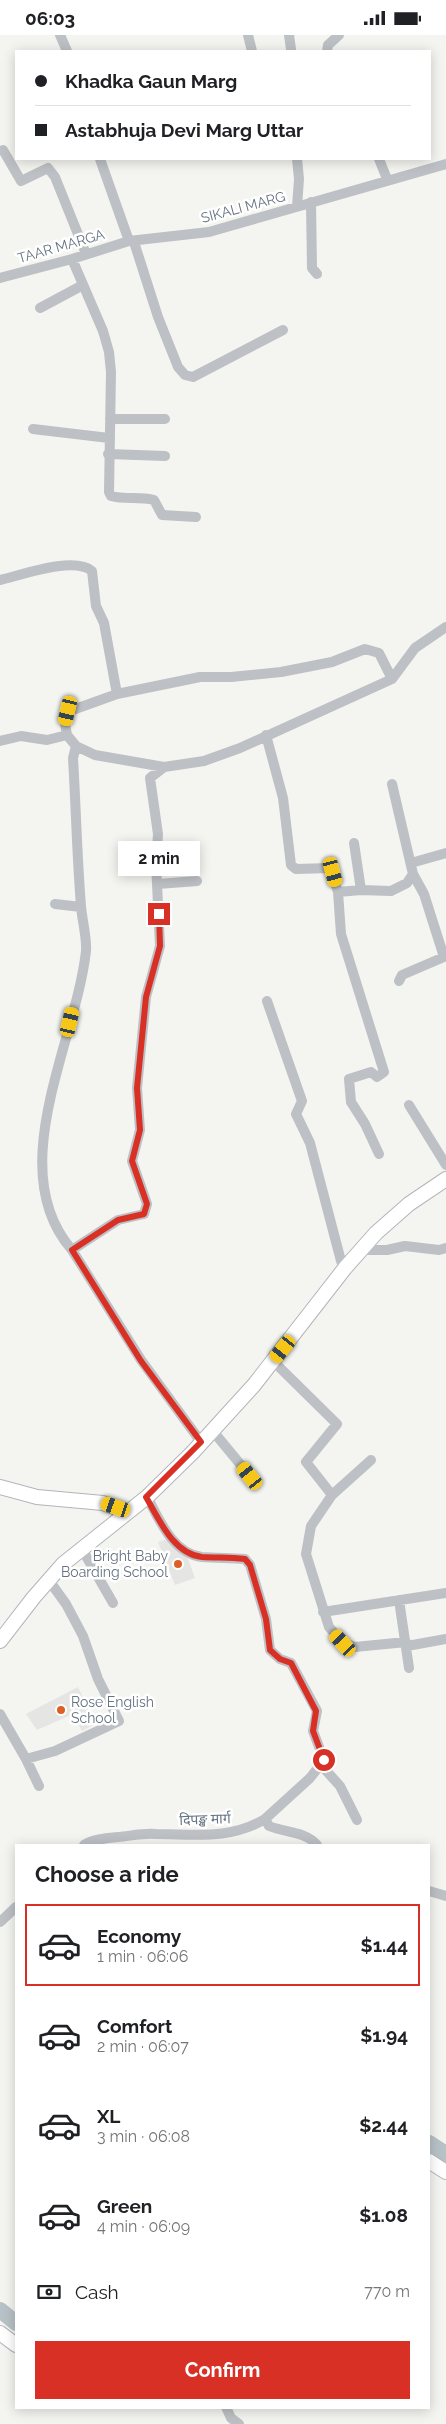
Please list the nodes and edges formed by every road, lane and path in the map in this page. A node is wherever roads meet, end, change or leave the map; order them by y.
1 (60, 35) edge
2 (248, 35) edge
3 (289, 35) edge
4 (339, 35) edge
5 (291, 49) dead end
6 (67, 50) edge
7 (252, 50) edge
8 (327, 50) edge
9 (3, 150) dead end
10 (100, 160) edge
11 (297, 160) edge
12 (378, 160) edge
13 (446, 164) edge
14 (388, 179) junction
15 (311, 202) junction
16 (297, 206) junction
17 (131, 241) junction
18 (86, 254) junction
19 (72, 259) junction
20 (317, 274) dead end
21 (0, 277) edge
22 (83, 285) junction
23 (40, 308) dead end
24 (283, 330) dead end
25 (110, 419) junction
26 (165, 419) dead end
27 (33, 429) dead end
28 (109, 438) junction
29 (108, 455) junction
30 (165, 455) dead end
31 (196, 517) dead end
32 (0, 580) edge
33 (446, 627) edge
34 (392, 679) junction
35 (116, 694) junction
36 (67, 735) junction
37 (266, 735) junction
38 (0, 741) edge
39 (76, 747) junction
40 (164, 767) junction
41 (392, 784) dead end
42 (354, 843) dead end
43 (446, 853) edge
44 (411, 863) junction
45 (413, 874) junction
46 (198, 881) dead end
47 (158, 884) junction
48 (361, 890) junction
49 (338, 892) junction
50 (55, 905) dead end
51 (81, 907) junction
52 (399, 981) dead end
53 (267, 1001) dead end
54 (409, 1105) dead end
55 (379, 1154) dead end
56 (446, 1165) edge
57 (446, 1179) edge
58 (446, 1248) edge
59 (72, 1250) junction
60 (360, 1250) junction
61 (346, 1267) junction
62 (273, 1361) junction
63 (212, 1430) junction
64 (201, 1442) junction
65 (371, 1461) dead end
66 (250, 1476) dead end
67 (0, 1487) edge
68 (332, 1495) junction
69 (146, 1497) junction
70 (128, 1512) junction
71 (82, 1549) junction
72 (48, 1579) junction
73 (446, 1593) edge
74 (398, 1600) junction
75 (113, 1603) dead end
76 (323, 1612) junction
77 (446, 1639) edge
78 (0, 1641) edge
79 (406, 1644) junction
80 (409, 1668) dead end
81 (0, 1714) edge
82 (26, 1759) junction
83 (322, 1765) junction
84 (39, 1786) dead end
85 (265, 1819) junction
86 (357, 1819) dead end
87 (88, 1844) edge
88 (316, 1844) edge
89 (430, 1891) edge
90 (446, 1896) edge
91 (15, 1908) edge
92 (0, 1922) edge
93 (430, 2162) edge
94 (446, 2172) edge
95 (0, 2333) edge
96 (15, 2344) edge
97 (227, 2409) edge
98 (238, 2424) edge

1 - 6 street
2 - 7 street
3 - 5 street
4 - 8 street
9 - 18 street
10 - 17 street
11 - 16 street
12 - 14 street
13 - 14 street, SIKALI MARG
14 - 15 street, SIKALI MARG
15 - 16 street, SIKALI MARG
15 - 20 street
16 - 17 street, SIKALI MARG
17 - 18 street, TAAR MARGA
17 - 24 street
18 - 19 street, TAAR MARGA
19 - 21 street, TAAR MARGA
19 - 22 street
22 - 23 street
22 - 25 street
25 - 26 street
25 - 28 street
27 - 28 street
28 - 29 street
29 - 30 street
29 - 31 street
32 - 35 street
33 - 34 street
34 - 35 street
34 - 37 street
35 - 36 street
36 - 38 street
36 - 39 street
37 - 40 street
37 - 49 street
39 - 40 street
39 - 51 street
40 - 47 street
41 - 44 street
42 - 48 street
43 - 44 street
44 - 45 street
45 - 48 street
45 - 52 street
46 - 47 street
47 - 59 street
48 - 49 street
49 - 55 street
50 - 51 street
51 - 59 street
53 - 61 street
54 - 56 street
57 - 60 main road
58 - 60 street
59 - 64 street
60 - 61 main road
61 - 62 main road
62 - 63 main road
62 - 68 street
63 - 64 main road
63 - 66 street
64 - 69 main road
65 - 68 street
67 - 70 main road
68 - 76 street
69 - 70 main road
69 - 83 street
70 - 71 main road
71 - 72 main road
71 - 75 street
72 - 78 main road
72 - 82 street
73 - 74 street
74 - 76 street
74 - 79 street
76 - 79 street
77 - 79 street
79 - 80 street
81 - 82 street
82 - 84 street
83 - 85 street, दिपङ्ख मार्ग
83 - 86 street
85 - 87 street, दिपङ्ख मार्ग
85 - 88 street
89 - 90 street
91 - 92 street
93 - 94 main road
95 - 96 main road
97 - 98 street

